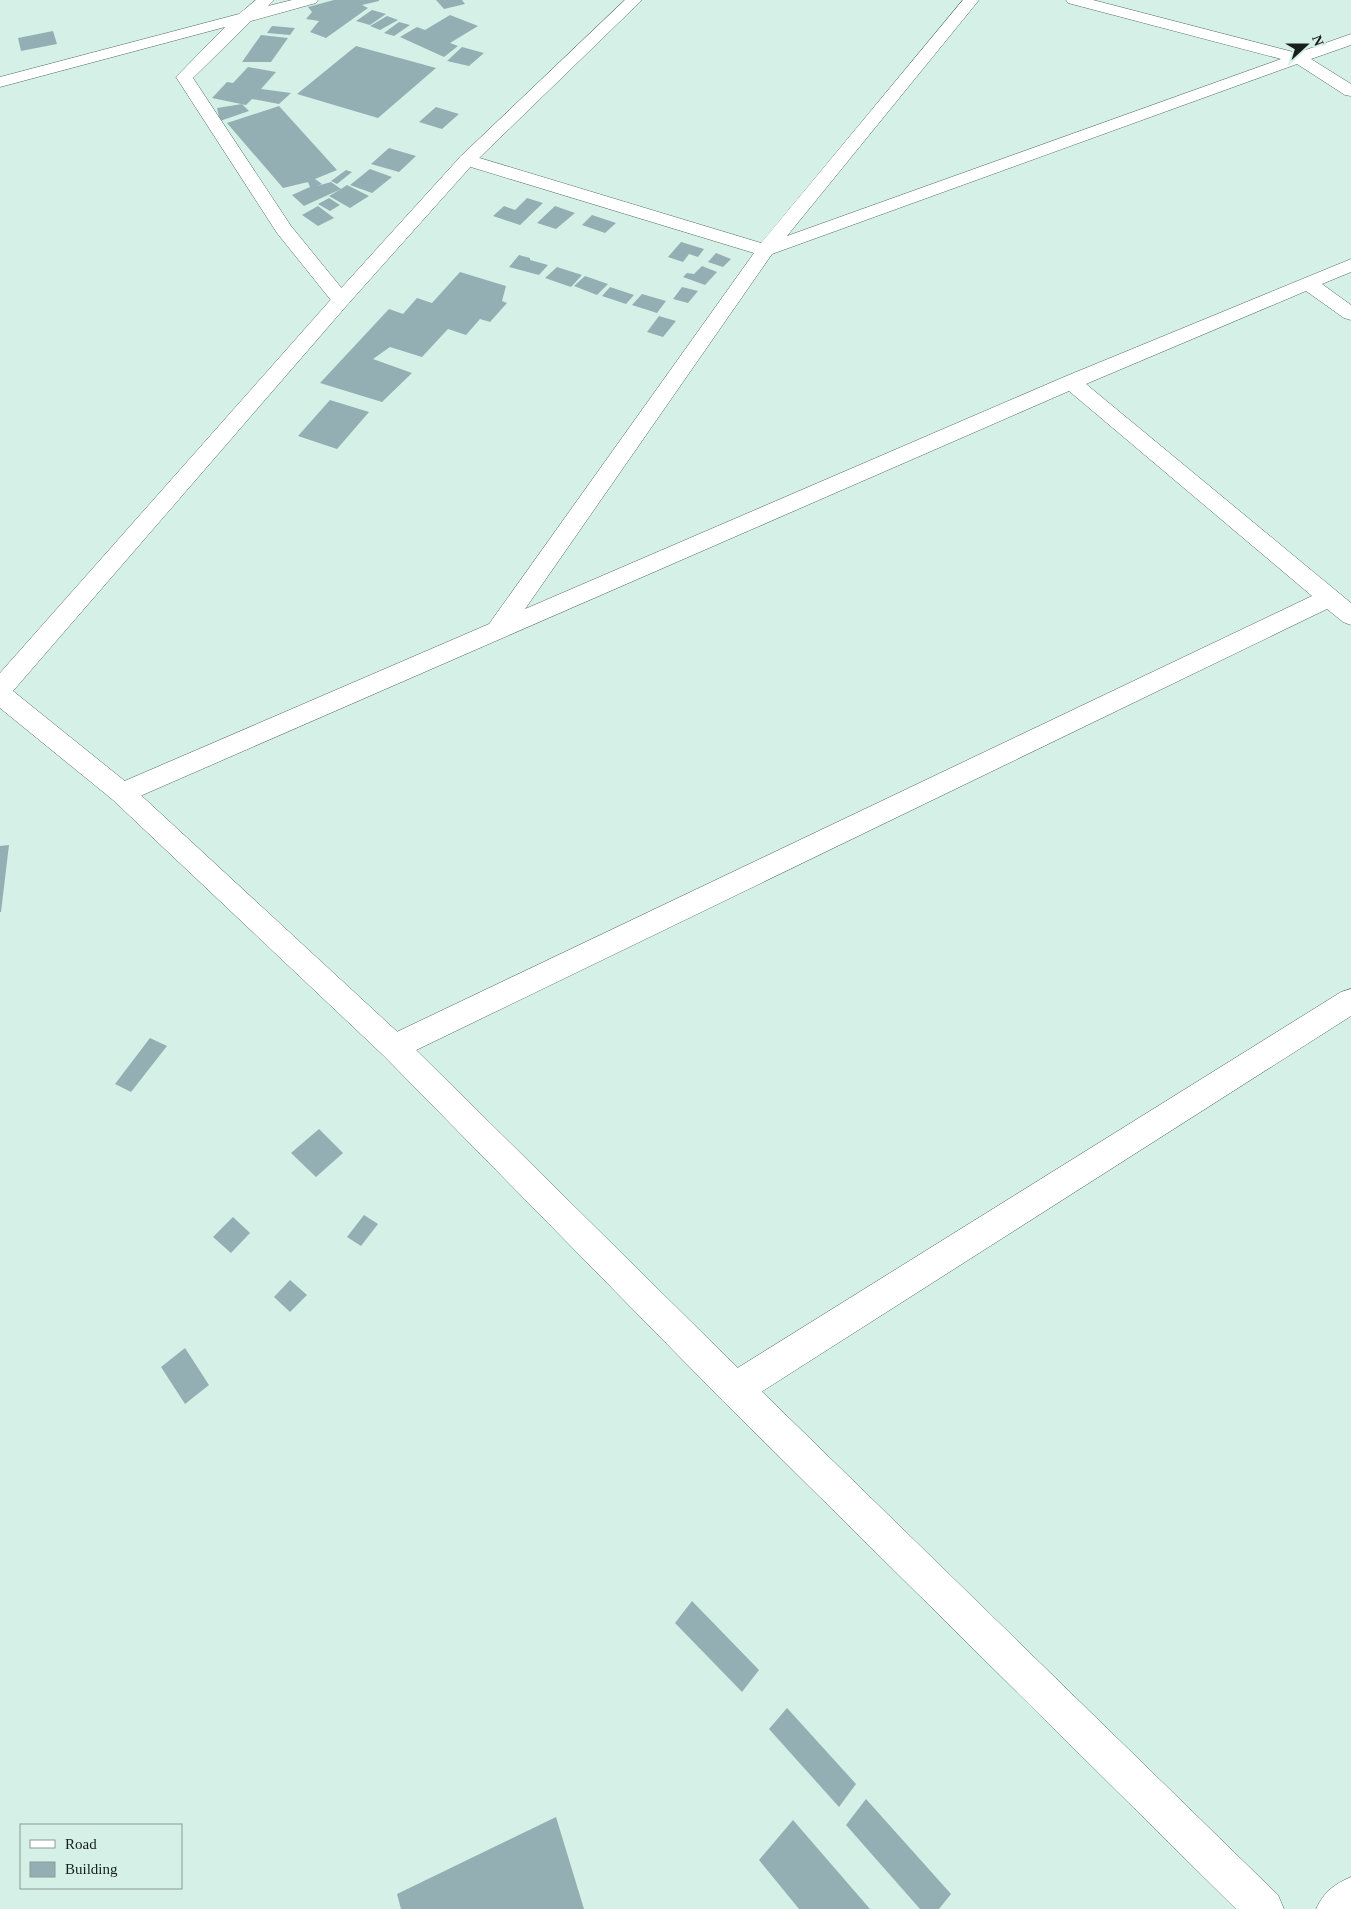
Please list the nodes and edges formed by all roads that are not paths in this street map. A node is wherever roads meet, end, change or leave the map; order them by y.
1 (266, 0) edge
2 (310, 0) edge
3 (634, 0) edge
4 (971, 0) edge
5 (1074, 0) edge
6 (244, 18) junction
7 (1351, 38) edge
8 (1298, 58) junction
9 (0, 82) edge
10 (1351, 91) edge
11 (467, 160) junction
12 (765, 250) junction
13 (1351, 265) edge
14 (1308, 283) junction
15 (341, 300) junction
16 (1351, 314) edge
17 (1071, 382) junction
18 (1329, 598) junction
19 (1351, 616) edge
20 (497, 631) junction
21 (0, 689) edge
22 (0, 694) edge
23 (122, 792) junction
24 (1351, 1001) edge
25 (394, 1047) junction
26 (736, 1389) junction
27 (1351, 1896) edge
28 (1264, 1909) edge
29 (1336, 1909) edge

1 - 6 street
2 - 6 street
3 - 11 street
4 - 12 street
5 - 8 street
6 - 9 street
6 - 15 street
7 - 8 street
8 - 10 street
8 - 12 street
11 - 12 street
11 - 15 street
12 - 20 street
13 - 14 street
14 - 16 street
14 - 17 street
15 - 21 street
17 - 18 street
17 - 20 street
18 - 19 street
18 - 25 street
20 - 23 street
22 - 23 street
23 - 25 street
24 - 26 street
25 - 26 street
26 - 28 street
27 - 29 street

